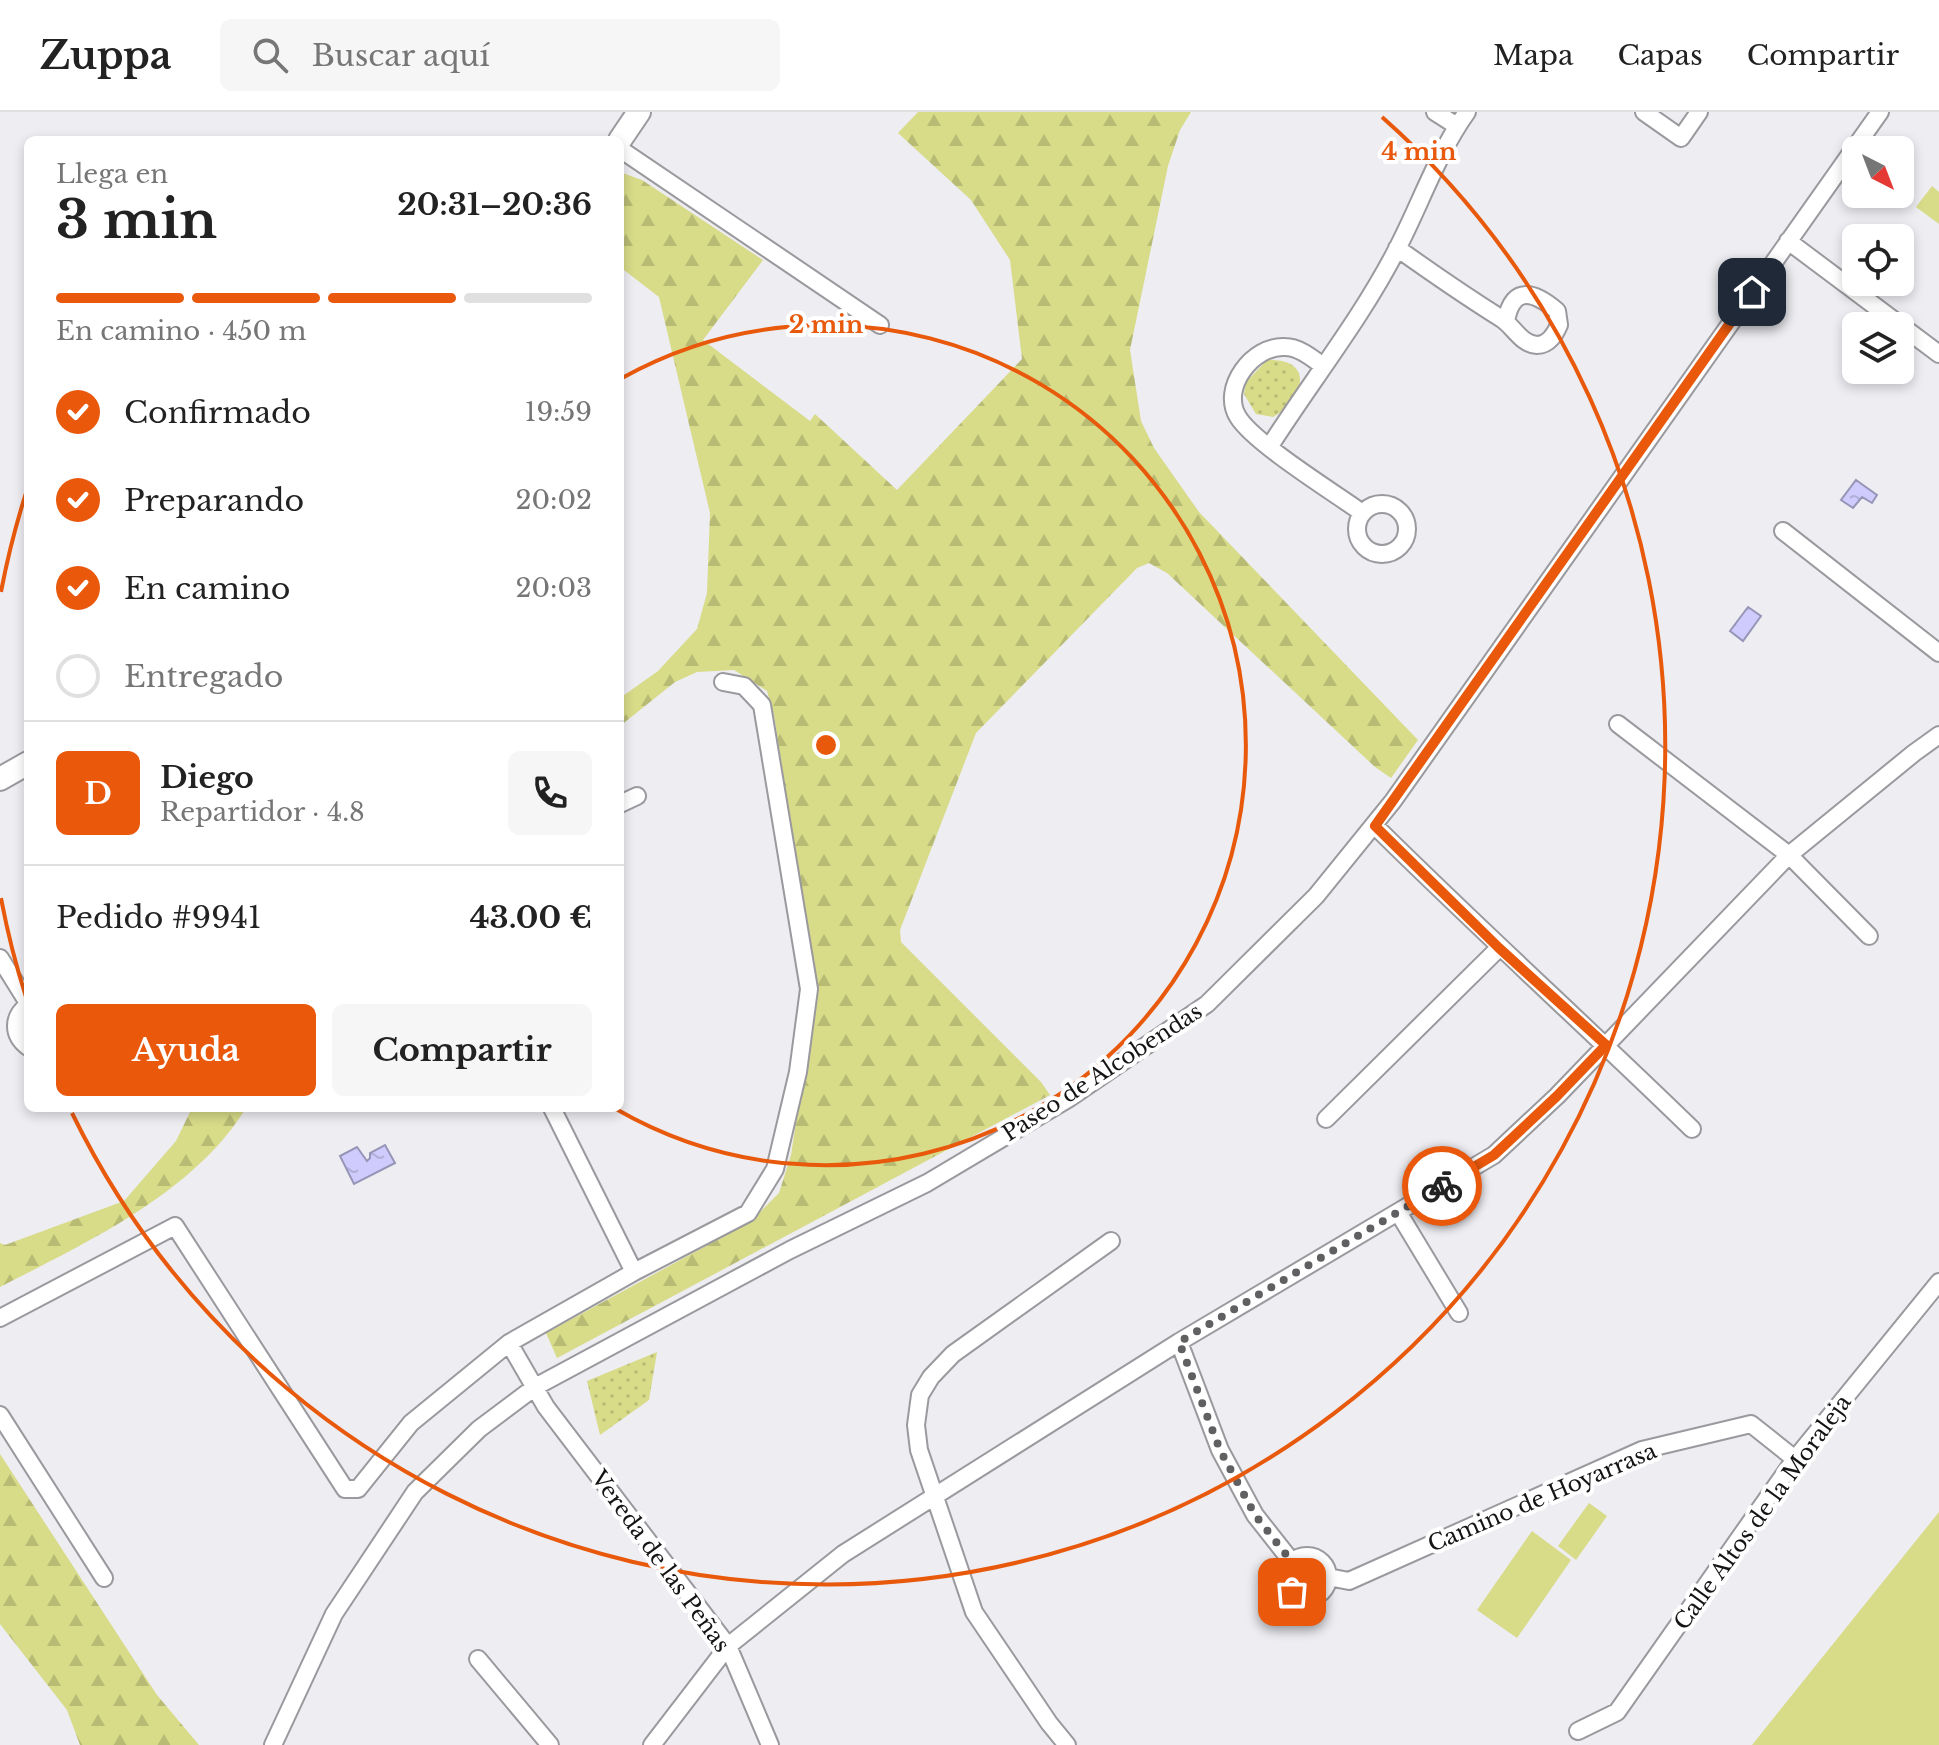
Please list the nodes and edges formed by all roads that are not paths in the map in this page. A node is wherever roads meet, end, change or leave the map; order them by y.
1 (639, 112) edge
2 (1435, 112) edge
3 (1467, 112) edge
4 (1644, 112) edge
5 (1699, 112) edge
6 (1880, 112) edge
7 (1457, 126) junction
8 (623, 136) edge
9 (624, 152) edge
10 (1788, 241) junction
11 (1397, 248) junction
12 (1506, 321) dead end
13 (880, 325) dead end
14 (1939, 354) edge
15 (1323, 366) junction
16 (1270, 446) junction
17 (1361, 512) dead end
18 (1783, 531) dead end
19 (1939, 653) edge
20 (723, 682) dead end
21 (1618, 724) dead end
22 (1939, 735) edge
23 (24, 765) edge
24 (0, 779) edge
25 (637, 796) dead end
26 (624, 802) edge
27 (1375, 826) junction
28 (1789, 855) junction
29 (1869, 936) dead end
30 (1499, 948) junction
31 (0, 958) edge
32 (24, 997) edge
33 (24, 1009) edge
34 (24, 1043) edge
35 (1606, 1045) junction
36 (554, 1112) edge
37 (1326, 1119) dead end
38 (1692, 1129) dead end
39 (1398, 1212) junction
40 (1111, 1241) dead end
41 (634, 1272) junction
42 (1939, 1282) edge
43 (1459, 1313) dead end
44 (0, 1318) edge
45 (1179, 1342) junction
46 (509, 1343) junction
47 (535, 1387) junction
48 (0, 1415) edge
49 (1795, 1459) junction
50 (934, 1495) junction
51 (1292, 1562) junction
52 (1328, 1577) junction
53 (104, 1578) dead end
54 (728, 1646) junction
55 (478, 1659) dead end
56 (1578, 1731) dead end
57 (273, 1745) edge
58 (550, 1745) edge
59 (652, 1745) edge
60 (770, 1745) edge
61 (1067, 1745) edge

1 - 8 street
2 - 7 street
3 - 7 street
4 - 5 street
6 - 10 street, Paseo de Alcobendas
7 - 11 street
9 - 13 street
10 - 14 street
10 - 27 street, Paseo de Alcobendas
11 - 12 street
11 - 15 street
15 - 16 street
15 - 16 street
16 - 17 street
18 - 19 street
20 - 41 street
21 - 28 street
22 - 28 street
23 - 24 street
25 - 26 street
27 - 30 street
27 - 47 street, Paseo de Alcobendas
28 - 29 street
28 - 35 street
30 - 35 street
30 - 37 street
31 - 32 street
33 - 34 street
35 - 38 street
35 - 39 street
36 - 41 street
39 - 43 street
39 - 45 street
40 - 50 street
41 - 46 street
42 - 49 street, Calle Altos de la Moraleja
44 - 46 street
45 - 50 street
45 - 51 street
46 - 47 street, Vereda de las Peñas
47 - 54 street, Vereda de las Peñas
47 - 57 street, Paseo de Alcobendas
48 - 53 street
49 - 52 street, Camino de Hoyarrasa
49 - 56 street, Calle Altos de la Moraleja
50 - 54 street
50 - 61 street
51 - 52 street
51 - 52 street
54 - 59 street
54 - 60 street, Vereda de las Peñas
55 - 58 street

